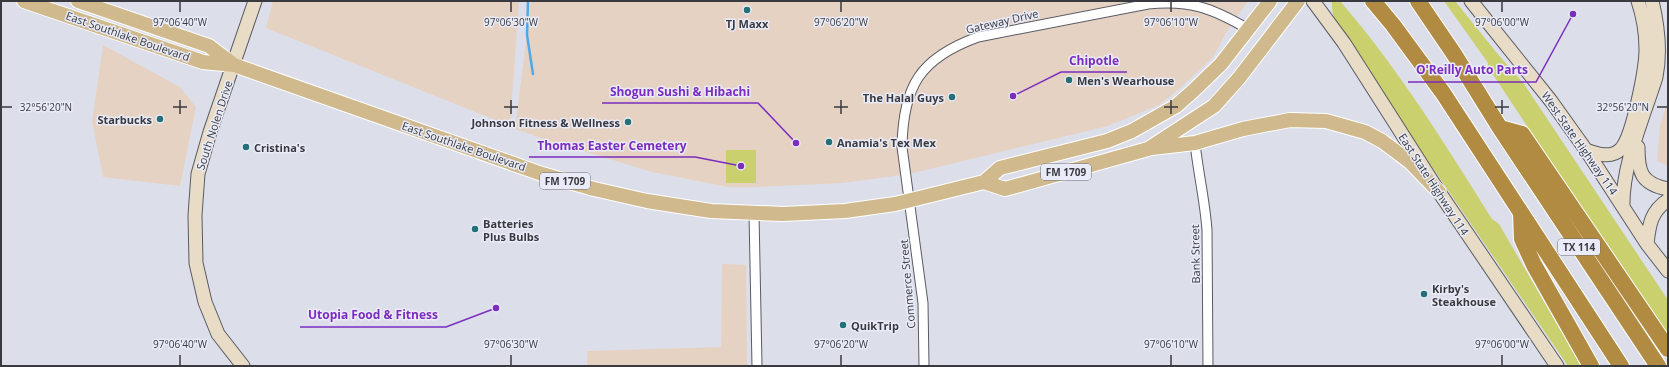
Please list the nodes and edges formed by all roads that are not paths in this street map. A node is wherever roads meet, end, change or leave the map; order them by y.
1 (24, 1) edge
2 (78, 1) edge
3 (255, 1) edge
4 (1270, 1) edge
5 (1298, 1) edge
6 (1313, 1) edge
7 (1327, 1) edge
8 (1373, 1) edge
9 (1418, 1) edge
10 (1471, 1) edge
11 (1638, 1) edge
12 (1652, 1) edge
13 (1328, 20) junction
14 (1248, 29) junction
15 (1652, 49) junction
16 (234, 65) junction
17 (1214, 106) junction
18 (1500, 128) junction
19 (1638, 133) junction
20 (1195, 143) junction
21 (1148, 149) junction
22 (1586, 150) junction
23 (1620, 150) junction
24 (1627, 171) junction
25 (984, 182) junction
26 (1668, 189) edge
27 (1439, 192) junction
28 (1668, 193) edge
29 (910, 200) junction
30 (1668, 200) edge
31 (1623, 206) junction
32 (754, 213) junction
33 (1521, 213) junction
34 (1647, 244) junction
35 (1668, 271) edge
36 (1668, 350) edge
37 (242, 366) edge
38 (757, 366) edge
39 (924, 366) edge
40 (1208, 366) edge
41 (1557, 366) edge
42 (1591, 366) edge
43 (1621, 366) edge
44 (1658, 366) edge

1 - 16 main road, East Southlake Boulevard / FM 1709
2 - 16 main road, East Southlake Boulevard / FM 1709
3 - 16 main road, South Nolen Drive
4 - 14 main road, East Southlake Boulevard / FM 1709
5 - 17 main road, FM 1709
6 - 13 main road, East State Highway 114
7 - 13 main road
8 - 33 highway, TX 114
9 - 18 highway, TX 114
10 - 22 main road, West State Highway 114
11 - 15 main road
12 - 15 main road
13 - 27 main road, East State Highway 114
14 - 25 main road, East Southlake Boulevard / FM 1709
14 - 29 street, Gateway Drive
15 - 19 main road
15 - 23 main road
16 - 32 main road, East Southlake Boulevard / FM 1709
16 - 37 main road, South Nolen Drive
17 - 20 main road
17 - 21 main road, FM 1709
18 - 36 highway
18 - 44 highway, TX 114
19 - 24 main road
19 - 26 main road
20 - 21 main road
20 - 27 main road
20 - 40 street, Bank Street
21 - 25 main road, FM 1709
22 - 23 main road
22 - 31 main road, West State Highway 114
23 - 24 main road
24 - 28 main road
24 - 31 main road
25 - 29 main road, East Southlake Boulevard / FM 1709
27 - 41 main road, East State Highway 114
29 - 32 main road, East Southlake Boulevard / FM 1709
29 - 39 street, Commerce Street
30 - 34 main road
31 - 34 main road, West State Highway 114
32 - 38 street
33 - 42 highway
33 - 43 highway, TX 114
34 - 35 main road, West State Highway 114

